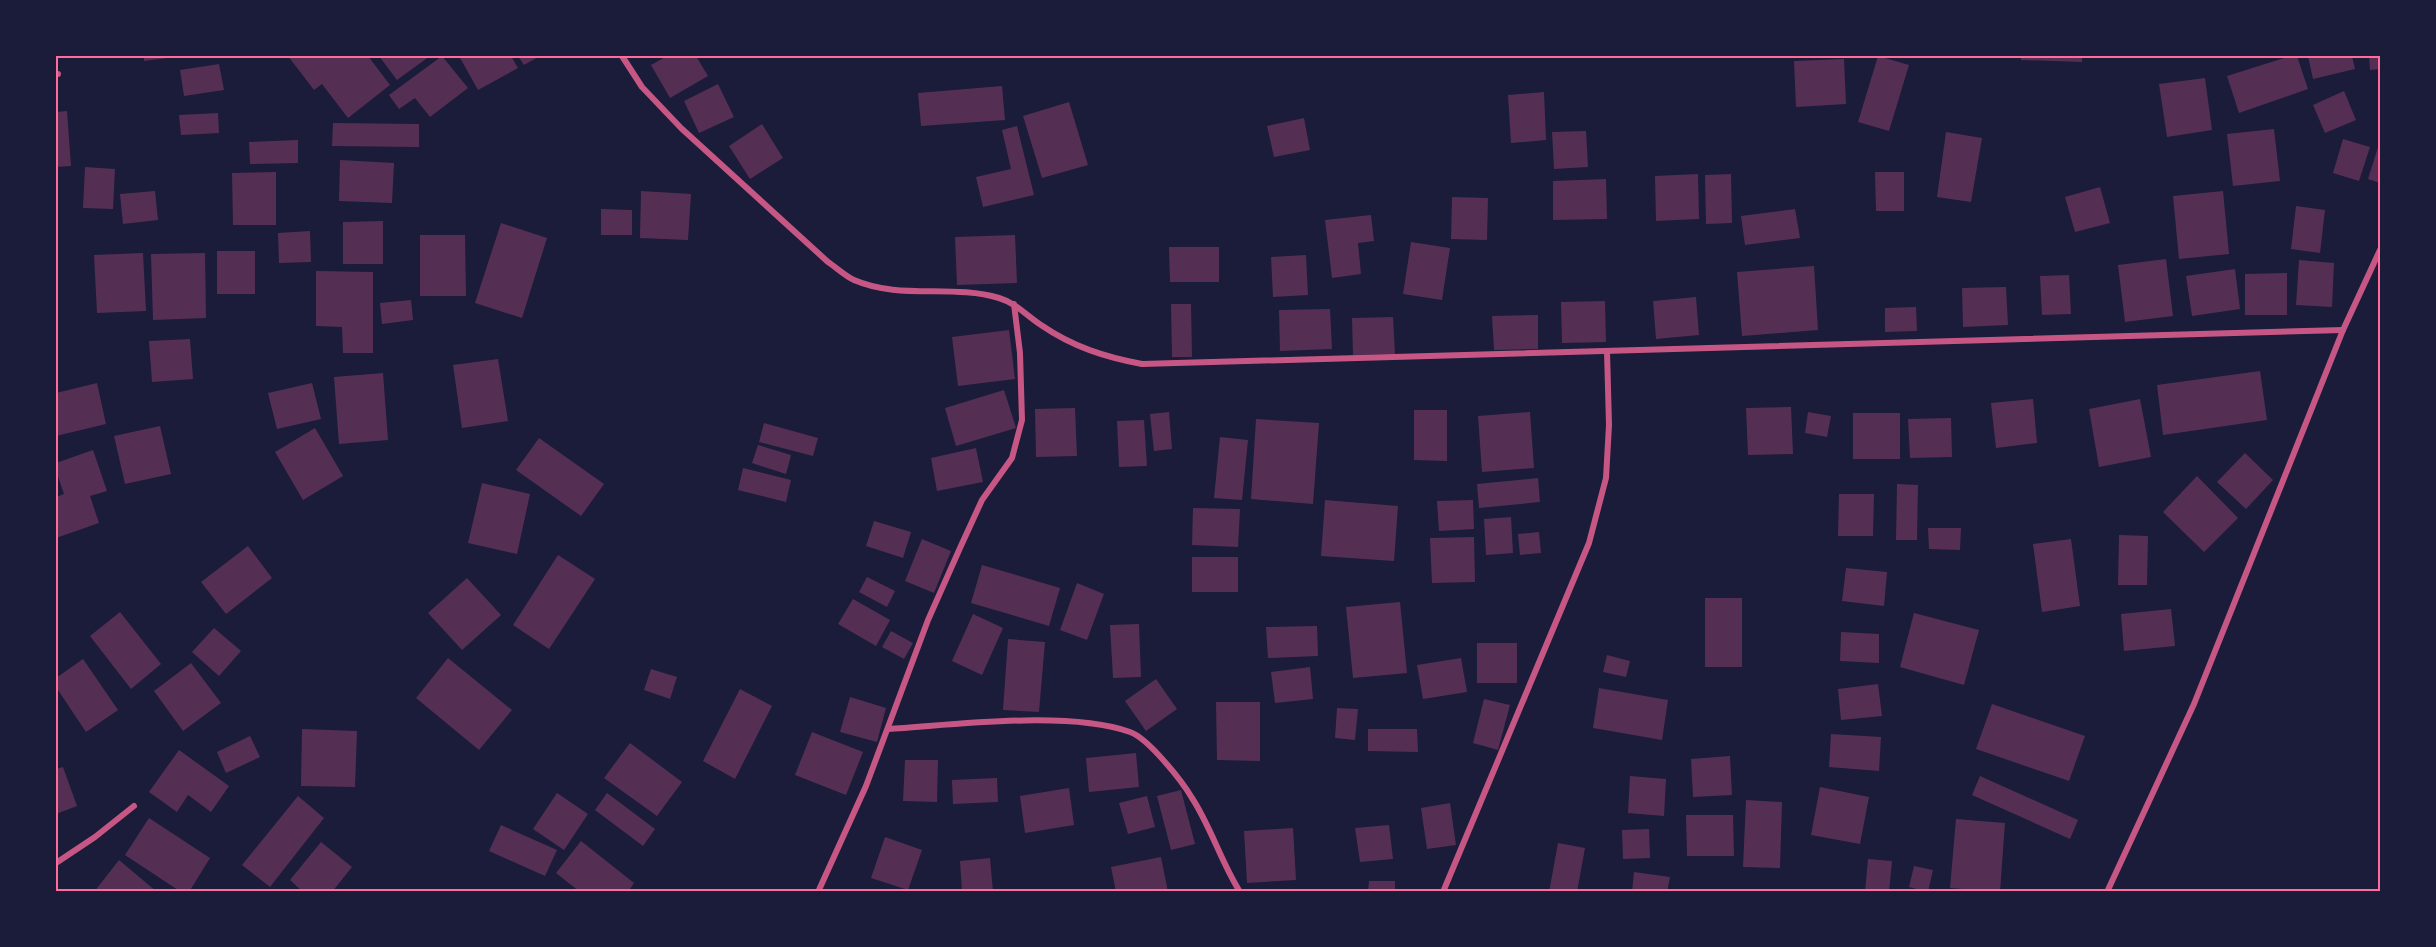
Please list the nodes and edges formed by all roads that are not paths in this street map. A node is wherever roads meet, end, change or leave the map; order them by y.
1 (622, 56) edge
2 (2380, 250) edge
3 (1014, 304) junction
4 (2343, 330) junction
5 (1607, 351) junction
6 (888, 729) junction
7 (134, 806) dead end
8 (56, 863) edge
9 (819, 891) edge
10 (1240, 891) edge
11 (1443, 891) edge
12 (2107, 891) edge

1 - 3 street
2 - 4 street
3 - 5 street
3 - 6 street
4 - 5 street
4 - 12 street
5 - 11 street
6 - 9 street
6 - 10 street
7 - 8 street

